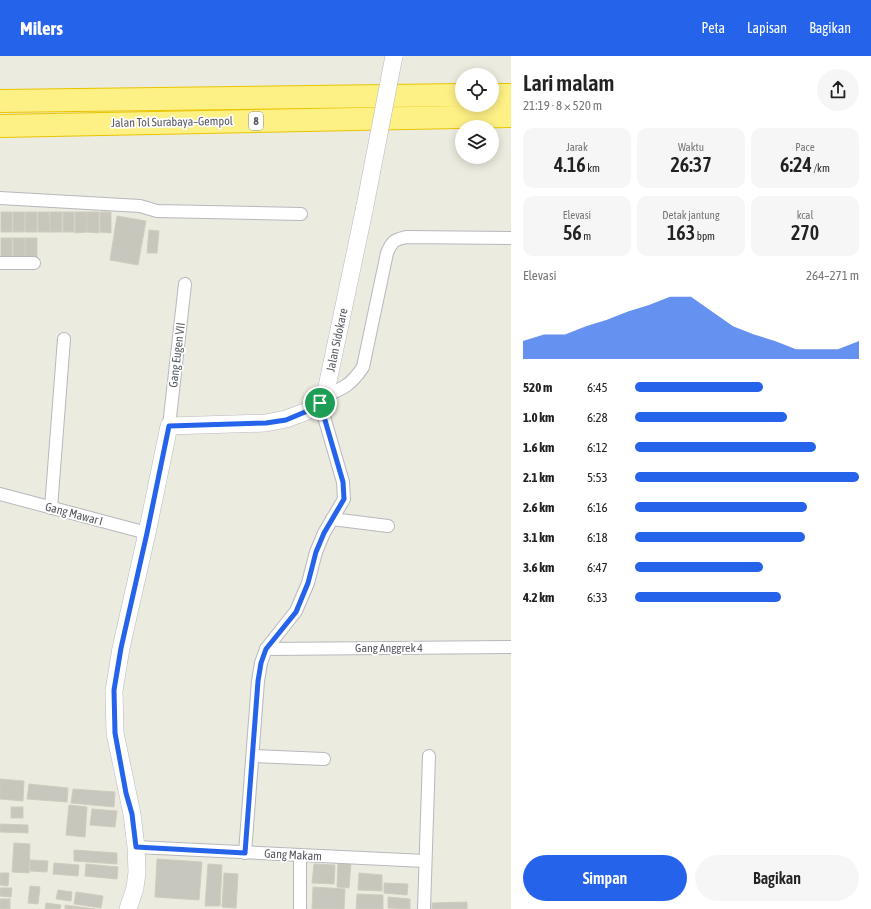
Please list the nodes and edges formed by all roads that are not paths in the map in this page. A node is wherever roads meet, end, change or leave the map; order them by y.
1 (394, 56) edge
2 (511, 94) edge
3 (455, 95) edge
4 (499, 95) edge
5 (0, 101) edge
6 (511, 116) edge
7 (0, 126) edge
8 (0, 198) edge
9 (301, 214) dead end
10 (511, 238) edge
11 (0, 263) edge
12 (34, 263) dead end
13 (185, 284) dead end
14 (64, 339) dead end
15 (323, 400) junction
16 (169, 426) junction
17 (0, 494) edge
18 (51, 508) junction
19 (332, 519) junction
20 (388, 526) dead end
21 (147, 533) junction
22 (511, 647) edge
23 (266, 649) junction
24 (252, 756) junction
25 (429, 756) dead end
26 (324, 759) dead end
27 (136, 847) junction
28 (245, 853) junction
29 (300, 856) junction
30 (425, 861) junction
31 (128, 909) edge
32 (300, 909) edge
33 (424, 909) edge

1 - 15 street, Jalan Sidokare, bridge
2 - 4 highway
3 - 5 highway, Jalan Tol Surabaya–Gempol / 8
6 - 7 highway, Jalan Tol Surabaya–Gempol / 8
8 - 9 street
10 - 15 street
11 - 12 street
13 - 16 street, Gang Eugen VII
14 - 18 street
15 - 16 street
15 - 19 street
16 - 21 street
17 - 18 street, Gang Mawar I
18 - 21 street, Gang Mawar I
19 - 20 street
19 - 23 street
21 - 27 street
22 - 23 street, Gang Anggrek 4
23 - 24 street
24 - 26 street
24 - 28 street
25 - 30 street
27 - 28 street, Gang Makam
27 - 31 street
28 - 29 street, Gang Makam
29 - 30 street, Gang Makam
29 - 32 street
30 - 33 street

